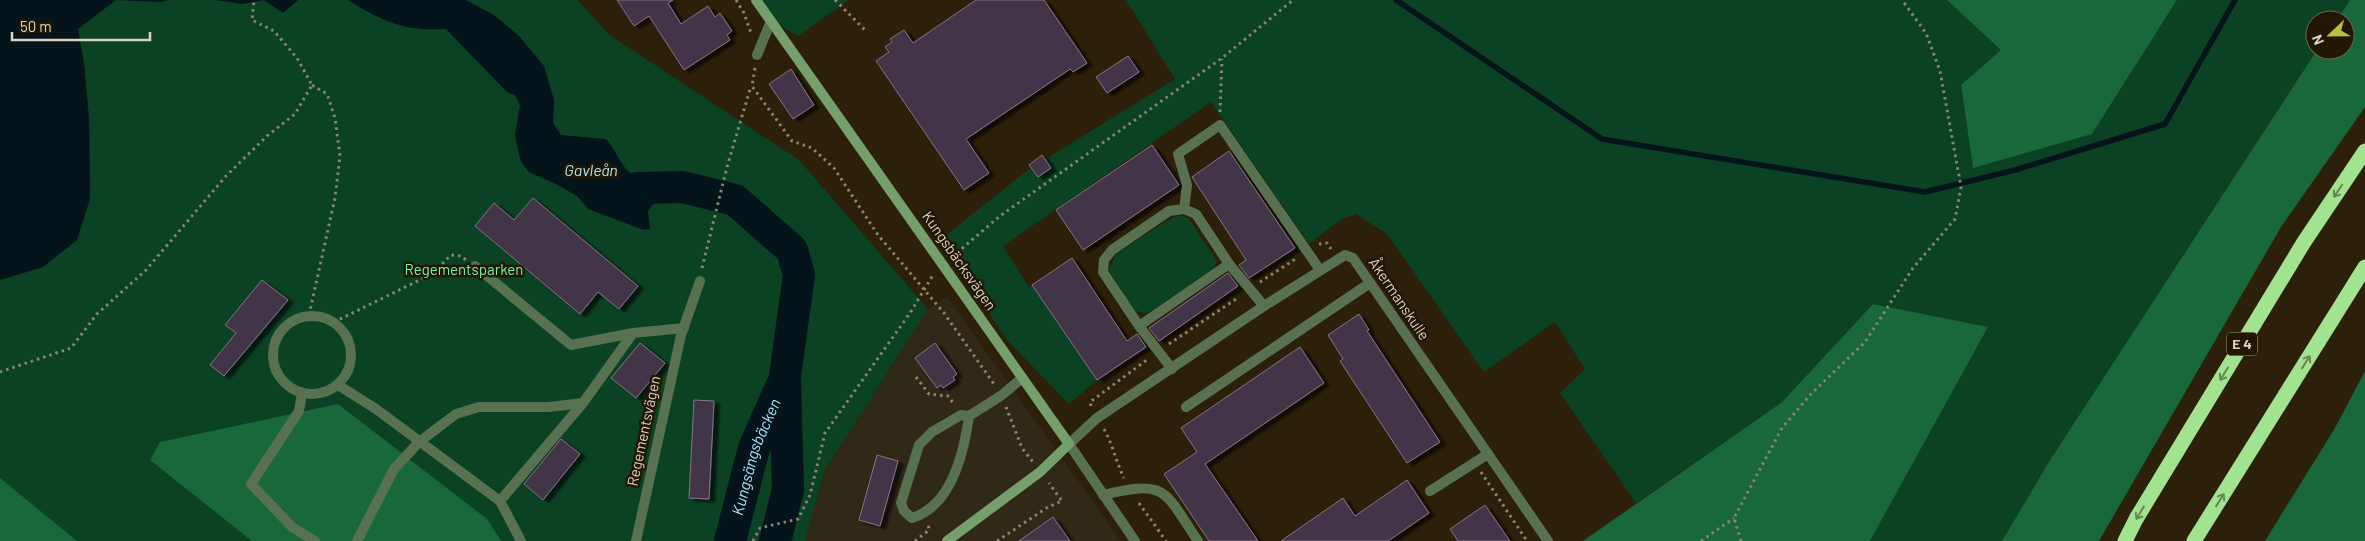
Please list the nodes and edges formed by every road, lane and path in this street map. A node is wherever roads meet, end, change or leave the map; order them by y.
1 (736, 0) edge
2 (756, 0) edge
3 (835, 0) edge
4 (1293, 0) edge
5 (1902, 0) edge
6 (254, 1) edge
7 (771, 21) junction
8 (865, 30) dead end
9 (757, 55) junction
10 (1222, 58) junction
11 (312, 85) junction
12 (752, 86) junction
13 (1220, 125) junction
14 (2365, 151) edge
15 (1184, 209) junction
16 (1307, 251) junction
17 (1338, 259) junction
18 (943, 264) junction
19 (1229, 264) junction
20 (475, 266) joint
21 (2365, 267) edge
22 (1320, 270) junction
23 (700, 281) joint
24 (1370, 283) junction
25 (1250, 289) junction
26 (923, 290) junction
27 (1264, 306) junction
28 (309, 315) junction
29 (334, 322) junction
30 (1139, 326) junction
31 (684, 328) junction
32 (633, 333) junction
33 (1159, 352) junction
34 (1172, 369) junction
35 (0, 372) edge
36 (916, 377) dead end
37 (1022, 378) junction
38 (338, 385) junction
39 (302, 394) junction
40 (1002, 395) junction
41 (583, 403) junction
42 (1186, 407) dead end
43 (965, 416) junction
44 (1097, 418) junction
45 (419, 442) junction
46 (1069, 444) junction
47 (1488, 454) junction
48 (1474, 462) junction
49 (1040, 472) junction
50 (1129, 489) junction
51 (1430, 491) dead end
52 (1103, 495) junction
53 (500, 501) junction
54 (1734, 518) junction
55 (315, 541) edge
56 (357, 541) edge
57 (521, 541) edge
58 (636, 541) edge
59 (752, 541) edge
60 (947, 541) edge
61 (997, 541) edge
62 (1135, 541) edge
63 (1166, 541) edge
64 (1198, 541) edge
65 (1527, 541) edge
66 (1548, 541) edge
67 (1701, 541) edge
68 (1741, 541) edge
69 (2125, 541) edge
70 (2194, 541) edge

1 - 9 path
2 - 7 street, Kungsbäcksvägen
3 - 8 path
4 - 10 path
5 - 54 path
6 - 11 path
7 - 9 street
7 - 18 street, Kungsbäcksvägen
9 - 12 path
10 - 13 path
10 - 18 path
11 - 28 path
11 - 35 path
12 - 23 path
12 - 26 path
13 - 15 street
13 - 16 street
14 -> 69 highway, E 4
15 - 19 street
15 - 30 street
16 - 17 path
16 - 22 street
16 - 25 path
17 - 22 street
17 - 24 street, Åkermanskulle
18 - 26 path
18 - 37 street, Kungsbäcksvägen
19 - 25 street
19 - 30 street
20 - 29 path
20 - 32 street
70 -> 21 highway
22 - 27 street
23 - 31 street, Regementsvägen
24 - 42 street
24 - 47 street, Åkermanskulle
25 - 27 street
25 - 33 path
26 - 40 path
26 - 59 path
27 - 34 street
28 - 29 street
28 - 39 street
29 - 38 street
30 - 33 street
31 - 32 street
31 - 58 street, Regementsvägen
32 - 41 street
33 - 34 street
33 - 44 path
34 - 44 street
36 - 43 path
37 - 40 street
37 - 46 street, Kungsbäcksvägen
38 - 39 street
38 - 45 street
39 - 55 street
40 - 43 street
40 - 49 path
41 - 45 street
41 - 53 street
43 - 43 street
44 - 46 street
44 - 50 path
45 - 53 street
45 - 56 street
46 - 49 street
46 - 52 street, Kungsbäcksvägen
47 - 48 street
47 - 66 street, Åkermanskulle
48 - 51 street
48 - 65 path
49 - 60 street
49 - 61 path
50 - 52 street
50 - 63 path
50 - 64 street
52 - 62 street, Kungsbäcksvägen
53 - 57 street
54 - 67 path
54 - 68 path

